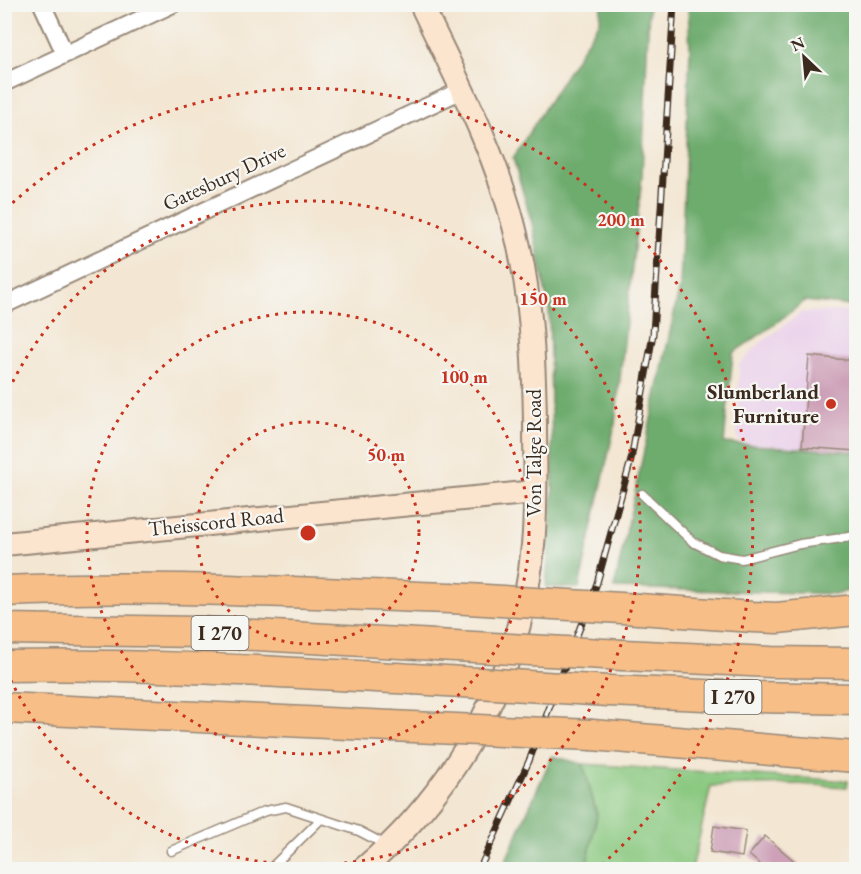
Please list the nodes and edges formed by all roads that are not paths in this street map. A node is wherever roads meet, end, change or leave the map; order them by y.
1 (42, 4) edge
2 (172, 4) edge
3 (421, 4) edge
4 (65, 54) junction
5 (4, 83) edge
6 (462, 90) junction
7 (4, 305) edge
8 (536, 492) junction
9 (642, 494) dead end
10 (856, 536) edge
11 (4, 544) edge
12 (4, 591) edge
13 (856, 599) edge
14 (856, 610) edge
15 (777, 618) junction
16 (4, 629) edge
17 (856, 663) edge
18 (4, 666) edge
19 (856, 699) edge
20 (4, 708) edge
21 (856, 750) edge
22 (806, 752) junction
23 (856, 757) edge
24 (321, 819) junction
25 (388, 846) junction
26 (171, 850) dead end
27 (270, 870) edge
28 (362, 870) edge

1 - 4 street
2 - 4 street
3 - 6 street, Von Talge Road
4 - 5 street
6 - 7 street, Gatesbury Drive
6 - 8 street, Von Talge Road
8 - 11 street, Theisscord Road
8 - 25 street, Von Talge Road
9 - 10 lane
12 - 15 highway, bridge
13 - 15 highway
14 - 15 highway
16 - 17 highway, I 270, bridge
18 - 19 highway, I 270, bridge
20 - 22 highway, bridge
21 - 22 highway
22 - 23 highway
24 - 25 lane
24 - 26 lane
24 - 27 lane
25 - 28 street, Von Talge Road

